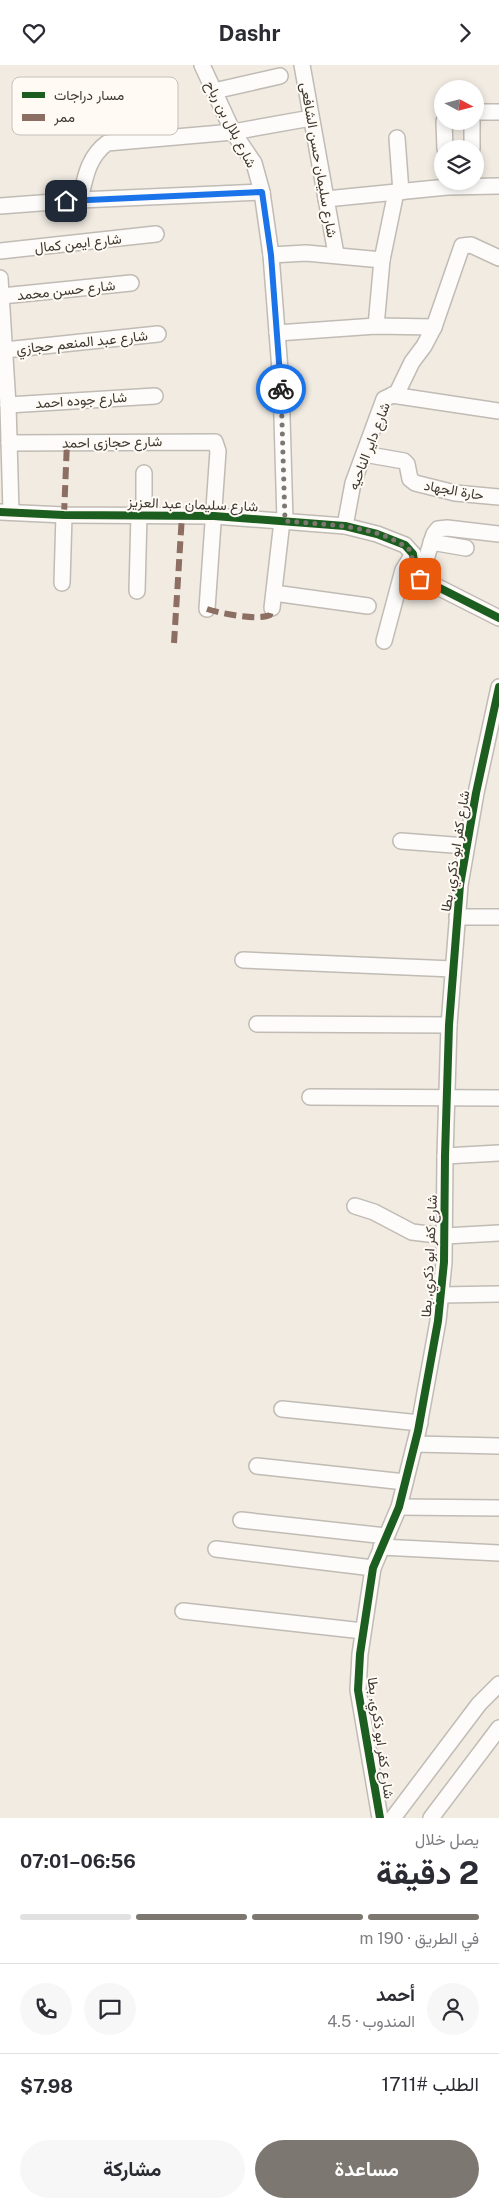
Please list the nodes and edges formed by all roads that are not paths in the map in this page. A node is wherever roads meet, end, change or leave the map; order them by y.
1 (202, 65) edge
2 (302, 65) edge
3 (280, 76) dead end
4 (214, 91) junction
5 (484, 112) edge
6 (499, 113) edge
7 (311, 118) junction
8 (233, 133) junction
9 (397, 138) dead end
10 (484, 185) edge
11 (434, 186) edge
12 (499, 186) edge
13 (262, 192) junction
14 (399, 192) junction
15 (326, 199) junction
16 (80, 200) junction
17 (0, 205) edge
18 (156, 234) dead end
19 (0, 251) edge
20 (336, 254) junction
21 (271, 255) junction
22 (499, 258) edge
23 (382, 260) junction
24 (0, 278) edge
25 (131, 283) dead end
26 (2, 296) junction
27 (2, 317) edge
28 (376, 326) junction
29 (434, 327) junction
30 (277, 333) junction
31 (158, 334) dead end
32 (5, 349) junction
33 (392, 395) junction
34 (155, 396) dead end
35 (8, 405) junction
36 (499, 411) edge
37 (6, 440) edge
38 (364, 454) junction
39 (144, 473) dead end
40 (499, 497) edge
41 (5, 512) edge
42 (141, 514) junction
43 (64, 515) junction
44 (214, 515) junction
45 (283, 521) junction
46 (345, 526) junction
47 (499, 535) edge
48 (431, 542) junction
49 (466, 548) dead end
50 (413, 554) junction
51 (420, 579) junction
52 (62, 583) dead end
53 (137, 591) dead end
54 (274, 593) junction
55 (368, 606) dead end
56 (272, 608) dead end
57 (207, 609) dead end
58 (499, 618) edge
59 (384, 641) dead end
60 (499, 687) edge
61 (401, 841) dead end
62 (466, 846) junction
63 (457, 917) junction
64 (499, 917) edge
65 (243, 960) dead end
66 (453, 969) junction
67 (257, 1024) dead end
68 (449, 1025) junction
69 (310, 1097) dead end
70 (499, 1098) edge
71 (447, 1099) junction
72 (499, 1153) edge
73 (445, 1156) junction
74 (355, 1206) dead end
75 (499, 1233) edge
76 (445, 1236) junction
77 (499, 1294) edge
78 (440, 1295) junction
79 (282, 1409) dead end
80 (420, 1423) junction
81 (415, 1444) junction
82 (499, 1446) edge
83 (258, 1466) dead end
84 (405, 1482) junction
85 (399, 1507) junction
86 (499, 1509) edge
87 (241, 1520) dead end
88 (383, 1542) junction
89 (216, 1549) dead end
90 (499, 1553) edge
91 (373, 1568) junction
92 (183, 1611) dead end
93 (363, 1631) junction
94 (499, 1684) edge
95 (499, 1728) edge
96 (380, 1818) edge
97 (393, 1818) edge
98 (431, 1818) edge

1 - 4 street, شارع بلال بن رباح
2 - 7 street, شارع سليمان حسن الشافعى
3 - 4 street
4 - 8 street, شارع بلال بن رباح
5 - 6 street
7 - 8 street
7 - 15 street, شارع سليمان حسن الشافعى
8 - 13 street, شارع بلال بن رباح
8 - 16 street
9 - 14 street
10 - 12 street
11 - 14 street
13 - 16 street
13 - 21 street, شارع بلال بن رباح
14 - 15 street
14 - 23 street
15 - 20 street, شارع سليمان حسن الشافعى
16 - 17 street
18 - 19 street, شارع ايمن كمال
20 - 21 street
20 - 23 street
21 - 30 street, شارع بلال بن رباح
22 - 29 street, شارع داير الناحيه
23 - 28 street
24 - 26 street
25 - 26 street, شارع حسن محمد
26 - 27 street
27 - 32 street
28 - 29 street
28 - 30 street
29 - 33 street, شارع داير الناحيه
30 - 45 street, شارع بلال بن رباح
31 - 32 street, شارع عبد المنعم حجازي
32 - 35 street
33 - 36 street
33 - 38 street, شارع داير الناحيه
34 - 35 street, شارع جوده احمد
35 - 37 street
37 - 41 street
37 - 44 street, شارع حجازى احمد
38 - 40 street, حارة الجهاد
38 - 46 street, شارع داير الناحيه
39 - 42 street
41 - 43 street, شارع سليمان عبد العزيز
42 - 43 street, شارع سليمان عبد العزيز
42 - 44 street, شارع سليمان عبد العزيز
42 - 53 street
43 - 52 street
44 - 45 street, شارع سليمان عبد العزيز
44 - 57 street
45 - 46 street, شارع سليمان عبد العزيز
45 - 54 street, شارع بلال بن رباح
46 - 50 street, شارع سليمان عبد العزيز
47 - 48 street
48 - 49 street
48 - 51 street
50 - 51 street
50 - 59 street
51 - 58 street
54 - 55 street
54 - 56 street, شارع بلال بن رباح
60 - 62 street, شارع كفر ابو ذكري, بطا
61 - 62 street
62 - 63 street, شارع كفر ابو ذكري, بطا
63 - 64 street
63 - 66 street, شارع كفر ابو ذكري, بطا
65 - 66 street
66 - 68 street, شارع كفر ابو ذكري, بطا
67 - 68 street
68 - 71 street, شارع كفر ابو ذكري, بطا
69 - 71 street
70 - 71 street
71 - 73 street, شارع كفر ابو ذكري, بطا
72 - 73 street
73 - 76 street, شارع كفر ابو ذكري, بطا
74 - 76 street
75 - 76 street
76 - 78 street, شارع كفر ابو ذكري, بطا
77 - 78 street
78 - 80 street, شارع كفر ابو ذكري, بطا
79 - 80 street
80 - 81 street, شارع كفر ابو ذكري, بطا
81 - 82 street
81 - 84 street, شارع كفر ابو ذكري, بطا
83 - 84 street
84 - 85 street, شارع كفر ابو ذكري, بطا
85 - 86 street
85 - 88 street, شارع كفر ابو ذكري, بطا
87 - 88 street
88 - 90 street
88 - 91 street, شارع كفر ابو ذكري, بطا
89 - 91 street
91 - 93 street, شارع كفر ابو ذكري, بطا
92 - 93 street
93 - 96 street, شارع كفر ابو ذكري, بطا
94 - 97 street
95 - 98 street

